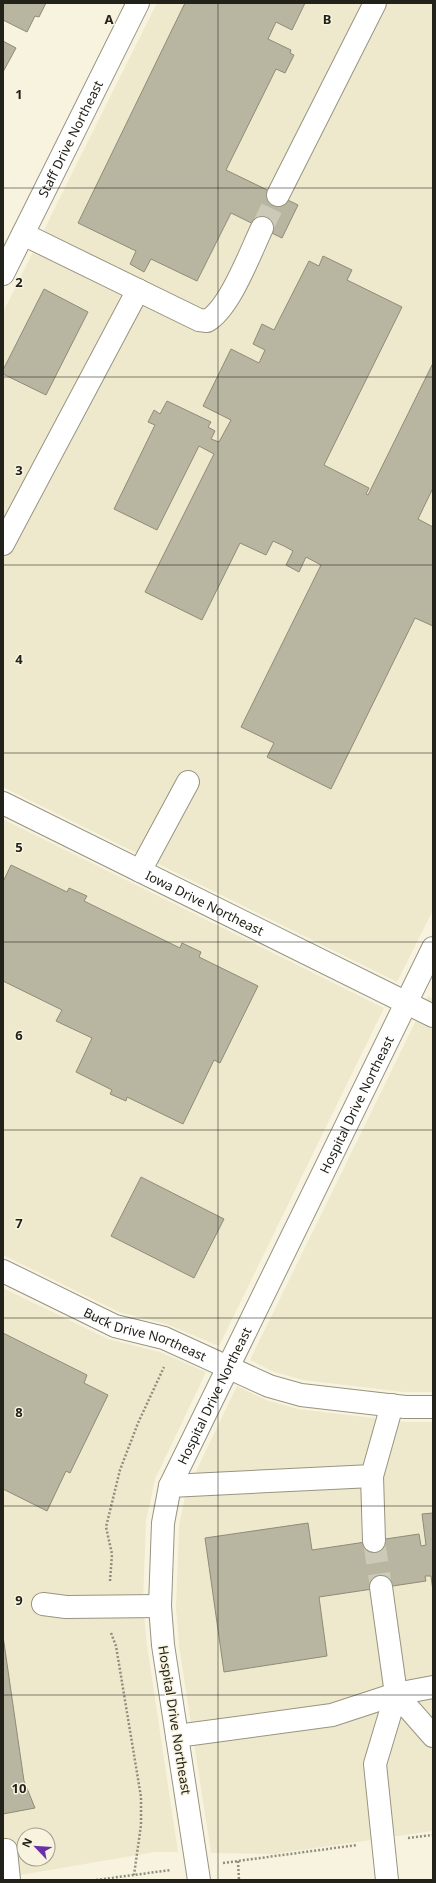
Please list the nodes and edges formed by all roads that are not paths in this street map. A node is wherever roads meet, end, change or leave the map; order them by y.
1 (138, 3) edge
2 (375, 3) edge
3 (278, 195) tunnel mouth
4 (262, 228) tunnel mouth
5 (23, 234) junction
6 (3, 274) edge
7 (138, 290) junction
8 (3, 544) edge
9 (188, 782) dead end
10 (3, 803) edge
11 (140, 871) junction
12 (433, 948) edge
13 (406, 1003) junction
14 (433, 1016) edge
15 (3, 1271) edge
16 (228, 1366) junction
17 (392, 1406) junction
18 (433, 1407) edge
19 (372, 1476) junction
20 (170, 1486) junction
21 (374, 1541) tunnel mouth
22 (381, 1588) tunnel mouth
23 (43, 1604) dead end
24 (160, 1606) junction
25 (433, 1687) edge
26 (396, 1694) junction
27 (177, 1736) junction
28 (433, 1736) edge
29 (6, 1850) dead end
30 (198, 1874) edge
31 (10, 1880) edge
32 (387, 1880) edge

1 - 5 street, Staff Drive Northeast
2 - 3 street
4 - 7 street
5 - 6 street, Staff Drive Northeast
5 - 7 street
7 - 8 street
9 - 11 street
10 - 11 street, Iowa Drive Northeast
11 - 13 street, Iowa Drive Northeast
12 - 13 street, Hospital Drive Northeast
13 - 14 street, Iowa Drive Northeast
13 - 16 street, Hospital Drive Northeast
15 - 16 street, Buck Drive Northeast
16 - 17 street, Buck Drive Northeast
16 - 20 street, Hospital Drive Northeast
17 - 18 street, Buck Drive Northeast
17 - 19 street
19 - 20 street
19 - 21 street
20 - 24 street, Hospital Drive Northeast
22 - 26 street
23 - 24 street
24 - 27 street, Hospital Drive Northeast
25 - 26 street
26 - 27 street
26 - 28 street
26 - 32 street
27 - 30 street, Hospital Drive Northeast
29 - 31 street

